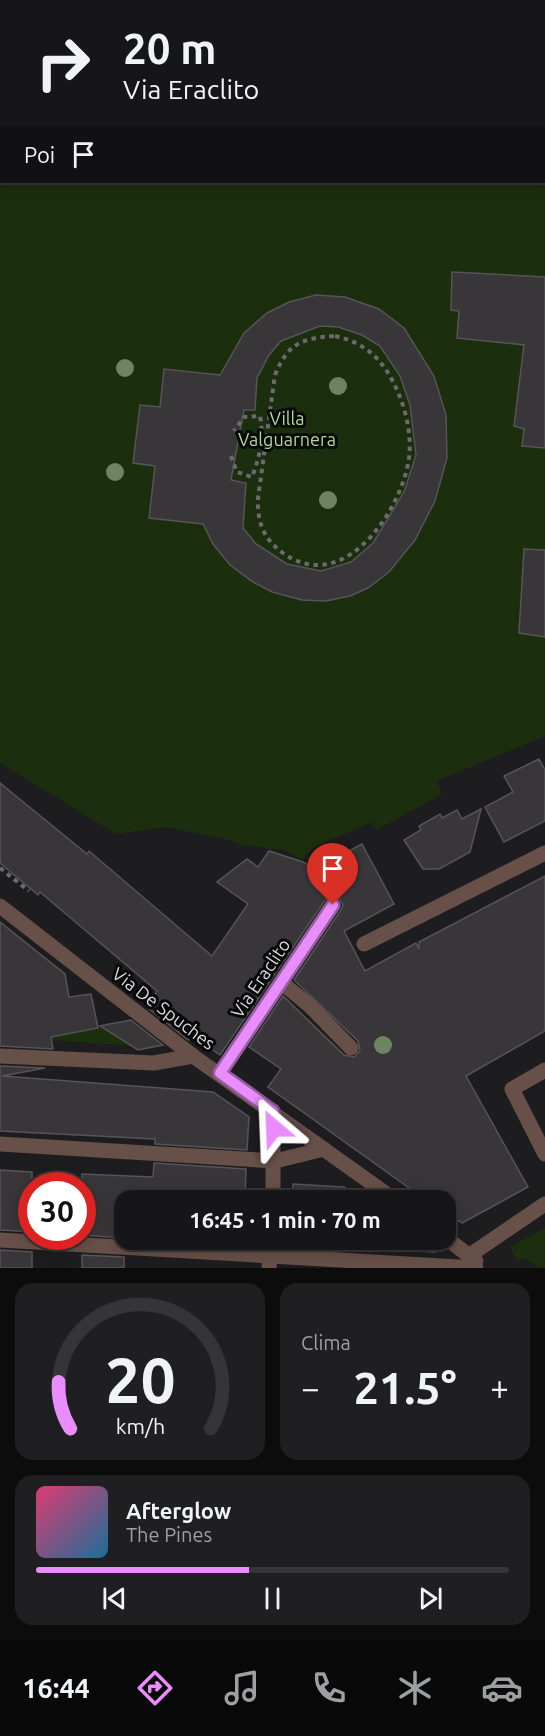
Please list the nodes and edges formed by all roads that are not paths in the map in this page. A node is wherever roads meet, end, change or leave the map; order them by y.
1 (545, 853) edge
2 (333, 905) dead end
3 (0, 906) edge
4 (364, 944) dead end
5 (281, 982) junction
6 (351, 1048) dead end
7 (0, 1056) edge
8 (193, 1056) junction
9 (545, 1070) edge
10 (220, 1073) junction
11 (273, 1111) junction
12 (0, 1144) edge
13 (324, 1149) junction
14 (545, 1154) edge
15 (275, 1161) junction
16 (274, 1190) edge
17 (381, 1190) edge
18 (545, 1204) edge
19 (0, 1240) edge
20 (456, 1247) edge
21 (270, 1254) edge
22 (473, 1262) edge
23 (484, 1268) edge

1 - 4 street
2 - 5 street, Via Eraclito
3 - 8 street, Via De Spuches
5 - 6 street
5 - 10 street, Via Eraclito
7 - 8 street
8 - 10 street, Via De Spuches
9 - 14 street
10 - 11 street, Via De Spuches
11 - 13 street, Via De Spuches
11 - 15 street
12 - 15 street
13 - 15 street
13 - 17 street, Via De Spuches
15 - 16 street
18 - 22 street
19 - 21 street
20 - 22 street
21 - 22 street
22 - 23 street

